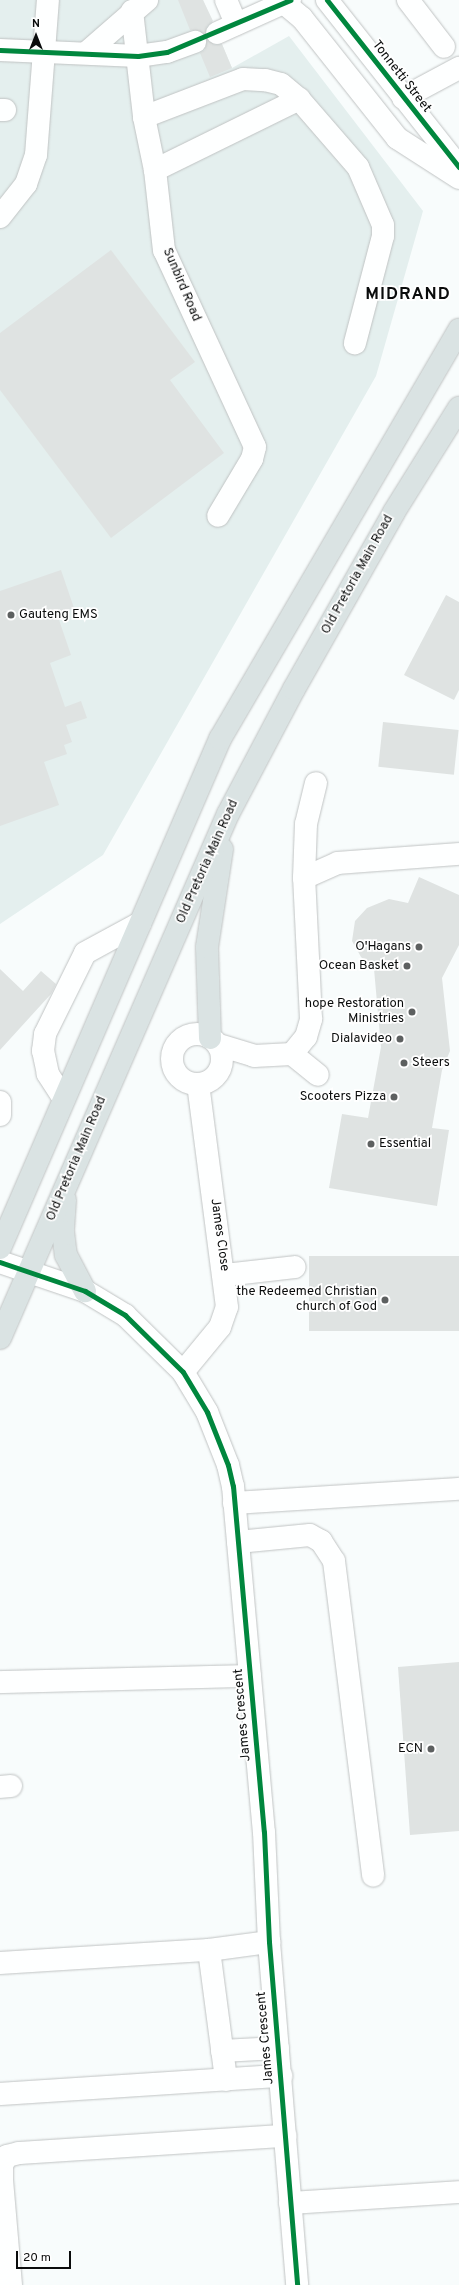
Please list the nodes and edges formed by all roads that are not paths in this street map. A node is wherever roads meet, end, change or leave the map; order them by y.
1 (48, 0) edge
2 (226, 0) edge
3 (327, 0) edge
4 (408, 0) edge
5 (287, 1) edge
6 (140, 5) edge
7 (195, 42) dead end
8 (0, 50) edge
9 (44, 53) junction
10 (86, 53) junction
11 (138, 56) junction
12 (459, 68) edge
13 (410, 94) junction
14 (299, 99) junction
15 (144, 117) junction
16 (459, 166) edge
17 (155, 170) junction
18 (459, 178) edge
19 (0, 217) edge
20 (459, 330) edge
21 (355, 343) dead end
22 (459, 408) edge
23 (218, 516) dead end
24 (316, 783) dead end
25 (228, 814) junction
26 (459, 854) edge
27 (304, 878) junction
28 (140, 923) junction
29 (215, 1041) junction
30 (292, 1054) junction
31 (254, 1056) junction
32 (219, 1072) junction
33 (318, 1075) dead end
34 (198, 1085) junction
35 (64, 1099) junction
36 (0, 1102) edge
37 (0, 1115) edge
38 (70, 1173) junction
39 (0, 1248) edge
40 (0, 1262) edge
41 (296, 1267) dead end
42 (28, 1272) junction
43 (224, 1275) junction
44 (85, 1291) junction
45 (0, 1338) edge
46 (183, 1372) junction
47 (459, 1489) edge
48 (234, 1503) junction
49 (238, 1542) junction
50 (250, 1676) junction
51 (0, 1682) edge
52 (373, 1876) dead end
53 (269, 1942) junction
54 (209, 1950) junction
55 (0, 1963) edge
56 (278, 2048) junction
57 (222, 2051) junction
58 (280, 2076) junction
59 (226, 2080) junction
60 (0, 2094) edge
61 (285, 2136) junction
62 (459, 2192) edge
63 (290, 2203) junction
64 (11, 2285) edge
65 (297, 2285) edge

1 - 9 street
2 - 5 street
3 - 13 street, Tonnetti Street
4 - 13 street
5 - 18 street
6 - 10 street
6 - 11 street, Sunbird Road
7 - 11 street
8 - 9 street
9 - 10 street
9 - 19 street
10 - 11 street
11 - 15 street, Sunbird Road
12 - 13 street
13 - 16 street, Tonnetti Street
14 - 15 street
14 - 17 street
14 - 21 street
15 - 17 street, Sunbird Road
17 - 23 street, Sunbird Road
20 - 28 main road
22 - 25 main road, Old Pretoria Main Road
24 - 27 street
25 - 29 main road
25 - 38 main road, Old Pretoria Main Road
26 - 27 street
27 - 30 street
28 - 35 main road
28 - 35 street
29 - 31 street
29 - 32 street
29 - 34 street
30 - 31 street
30 - 33 street
31 - 32 street
32 - 34 street
34 - 43 street, James Close
35 - 39 main road
36 - 37 street
38 - 42 main road, Old Pretoria Main Road
38 - 44 main road
40 - 42 street, James Crescent
41 - 43 street
42 - 44 street, James Crescent
42 - 45 main road, Old Pretoria Main Road
43 - 46 street, James Close
44 - 46 street, James Crescent
46 - 48 street, James Crescent
47 - 48 street
48 - 49 street, James Crescent
49 - 50 street, James Crescent
49 - 52 street
50 - 51 street
50 - 53 street, James Crescent
53 - 54 street
53 - 56 street, James Crescent
54 - 55 street
54 - 57 street
56 - 57 street
56 - 58 street, James Crescent
57 - 59 street
58 - 59 street
58 - 61 street, James Crescent
59 - 60 street
61 - 63 street, James Crescent
61 - 64 street
62 - 63 street
63 - 65 street, James Crescent

